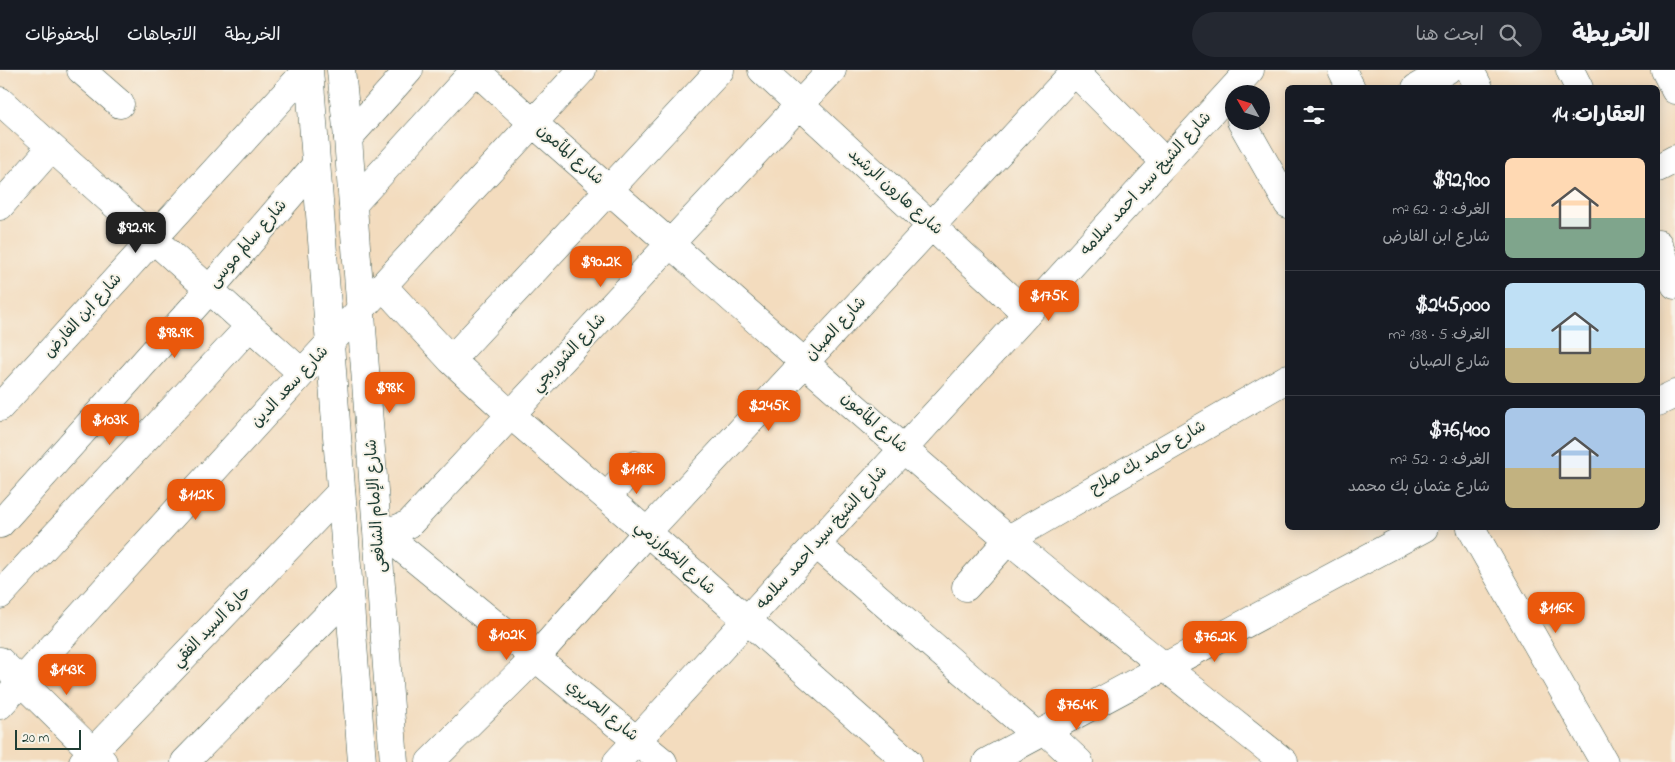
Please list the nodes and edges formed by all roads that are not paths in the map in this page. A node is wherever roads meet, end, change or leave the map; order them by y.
1 (81, 70) edge
2 (308, 70) edge
3 (341, 70) edge
4 (409, 70) edge
5 (475, 70) edge
6 (582, 70) edge
7 (720, 70) edge
8 (762, 70) edge
9 (832, 70) edge
10 (1074, 70) edge
11 (1250, 70) edge
12 (1342, 70) edge
13 (1447, 70) edge
14 (1470, 70) edge
15 (1570, 70) edge
16 (1665, 70) edge
17 (1240, 85) edge
18 (1350, 85) edge
19 (1421, 85) edge
20 (1478, 85) edge
21 (1578, 85) edge
22 (1675, 90) edge
23 (0, 101) edge
24 (120, 104) dead end
25 (800, 105) junction
26 (1225, 106) edge
27 (533, 123) junction
28 (1249, 130) edge
29 (348, 138) junction
30 (51, 148) junction
31 (1675, 159) edge
32 (1165, 162) junction
33 (316, 165) junction
34 (1278, 165) edge
35 (1660, 167) edge
36 (608, 189) junction
37 (1285, 192) edge
38 (353, 204) junction
39 (0, 206) edge
40 (932, 225) junction
41 (153, 240) junction
42 (670, 244) junction
43 (1660, 249) edge
44 (1675, 285) edge
45 (383, 286) junction
46 (209, 290) junction
47 (361, 309) junction
48 (1027, 314) junction
49 (250, 326) junction
50 (330, 344) junction
51 (451, 360) junction
52 (805, 362) junction
53 (302, 373) junction
54 (1285, 380) edge
55 (1675, 394) edge
56 (1660, 401) edge
57 (0, 408) edge
58 (511, 415) junction
59 (903, 449) junction
60 (635, 465) dead end
61 (341, 492) junction
62 (607, 497) junction
63 (0, 524) edge
64 (377, 528) junction
65 (1420, 530) edge
66 (1471, 530) edge
67 (647, 532) junction
68 (1009, 539) junction
69 (816, 544) junction
70 (966, 587) dead end
71 (0, 595) edge
72 (348, 595) junction
73 (746, 621) junction
74 (536, 657) junction
75 (0, 661) edge
76 (1164, 667) junction
77 (21, 682) junction
78 (0, 705) edge
79 (1041, 733) junction
80 (637, 740) junction
81 (93, 758) edge
82 (186, 762) edge
83 (362, 762) edge
84 (394, 762) edge
85 (430, 762) edge
86 (617, 762) edge
87 (663, 762) edge
88 (908, 762) edge
89 (986, 762) edge
90 (1079, 762) edge
91 (1284, 762) edge
92 (1604, 762) edge

1 - 24 street
2 - 33 street, شارع الإمام الشافعى
2 - 41 street, شارع ابن الفارض
3 - 29 street, شارع الإمام الشافعى
4 - 29 street
5 - 27 street, شارع المأمون
5 - 38 street
6 - 27 street, شارع سعد الدين
7 - 36 street
8 - 25 street, شارع هارون الرشيد
9 - 25 street, شارع الشوربجي
10 - 32 street
10 - 40 street, شارع الصبان
11 - 17 street, شارع الشيخ سيد احمد سلامه
12 - 18 street
13 - 19 street
14 - 20 street
15 - 21 street
16 - 22 street
23 - 30 street
25 - 40 street, شارع هارون الرشيد
25 - 42 street, شارع الشوربجي
26 - 32 street, شارع الشيخ سيد احمد سلامه
27 - 36 street, شارع المأمون
27 - 45 street, شارع سعد الدين
28 - 34 street
29 - 38 street, شارع الإمام الشافعى
30 - 39 street
30 - 41 street
31 - 35 street
32 - 48 street, شارع الشيخ سيد احمد سلامه
33 - 46 street, شارع سالم موسى
33 - 50 street, شارع الإمام الشافعى
34 - 37 street
36 - 42 street, شارع المأمون
36 - 51 street
38 - 47 street, شارع الإمام الشافعى
40 - 48 street, شارع هارون الرشيد
40 - 52 street, شارع الصبان
41 - 46 street
41 - 57 street, شارع ابن الفارض
42 - 52 street, شارع المأمون
42 - 58 street, شارع الشوربجي
43 - 44 street
45 - 47 street, شارع سعد الدين
45 - 51 street, شارع الخوارزمي
46 - 49 street
46 - 63 street, شارع سالم موسى
47 - 50 street, شارع سعد الدين
47 - 64 street, شارع الإمام الشافعى
48 - 59 street, شارع الشيخ سيد احمد سلامه
49 - 53 street
49 - 71 street
50 - 53 street, شارع سعد الدين
50 - 61 street, شارع الإمام الشافعى
51 - 58 street, شارع الخوارزمي
52 - 59 street, شارع المأمون
52 - 67 street, شارع الصبان
53 - 77 street, شارع سعد الدين
54 - 68 street, شارع حامد بك صلاح
55 - 56 street
58 - 62 street, شارع الخوارزمي
58 - 64 street, شارع الشوربجي
59 - 68 street, شارع المأمون
59 - 69 street, شارع الشيخ سيد احمد سلامه
60 - 62 street
61 - 72 street, شارع الإمام الشافعى
61 - 81 street, حارة السيد الفقي
62 - 67 street, شارع الخوارزمي
64 - 74 street, شارع الحريري
64 - 84 street, شارع الإمام الشافعى
65 - 76 street
66 - 92 street
67 - 73 street, شارع الخوارزمي
67 - 74 street, شارع الصبان
68 - 70 street, شارع حامد بك صلاح
68 - 76 street, شارع المأمون
69 - 73 street, شارع الشيخ سيد احمد سلامه
69 - 79 street
72 - 82 street
72 - 83 street, شارع الإمام الشافعى
73 - 80 street, شارع الشيخ سيد احمد سلامه
73 - 88 street, شارع الخوارزمي
74 - 80 street, شارع الحريري
74 - 85 street, شارع الصبان
75 - 77 street
76 - 79 street
76 - 91 street, شارع المأمون
77 - 78 street, شارع سعد الدين
77 - 81 street
79 - 89 street
79 - 90 street
80 - 86 street, شارع الشيخ سيد احمد سلامه
80 - 87 street, شارع الحريري

